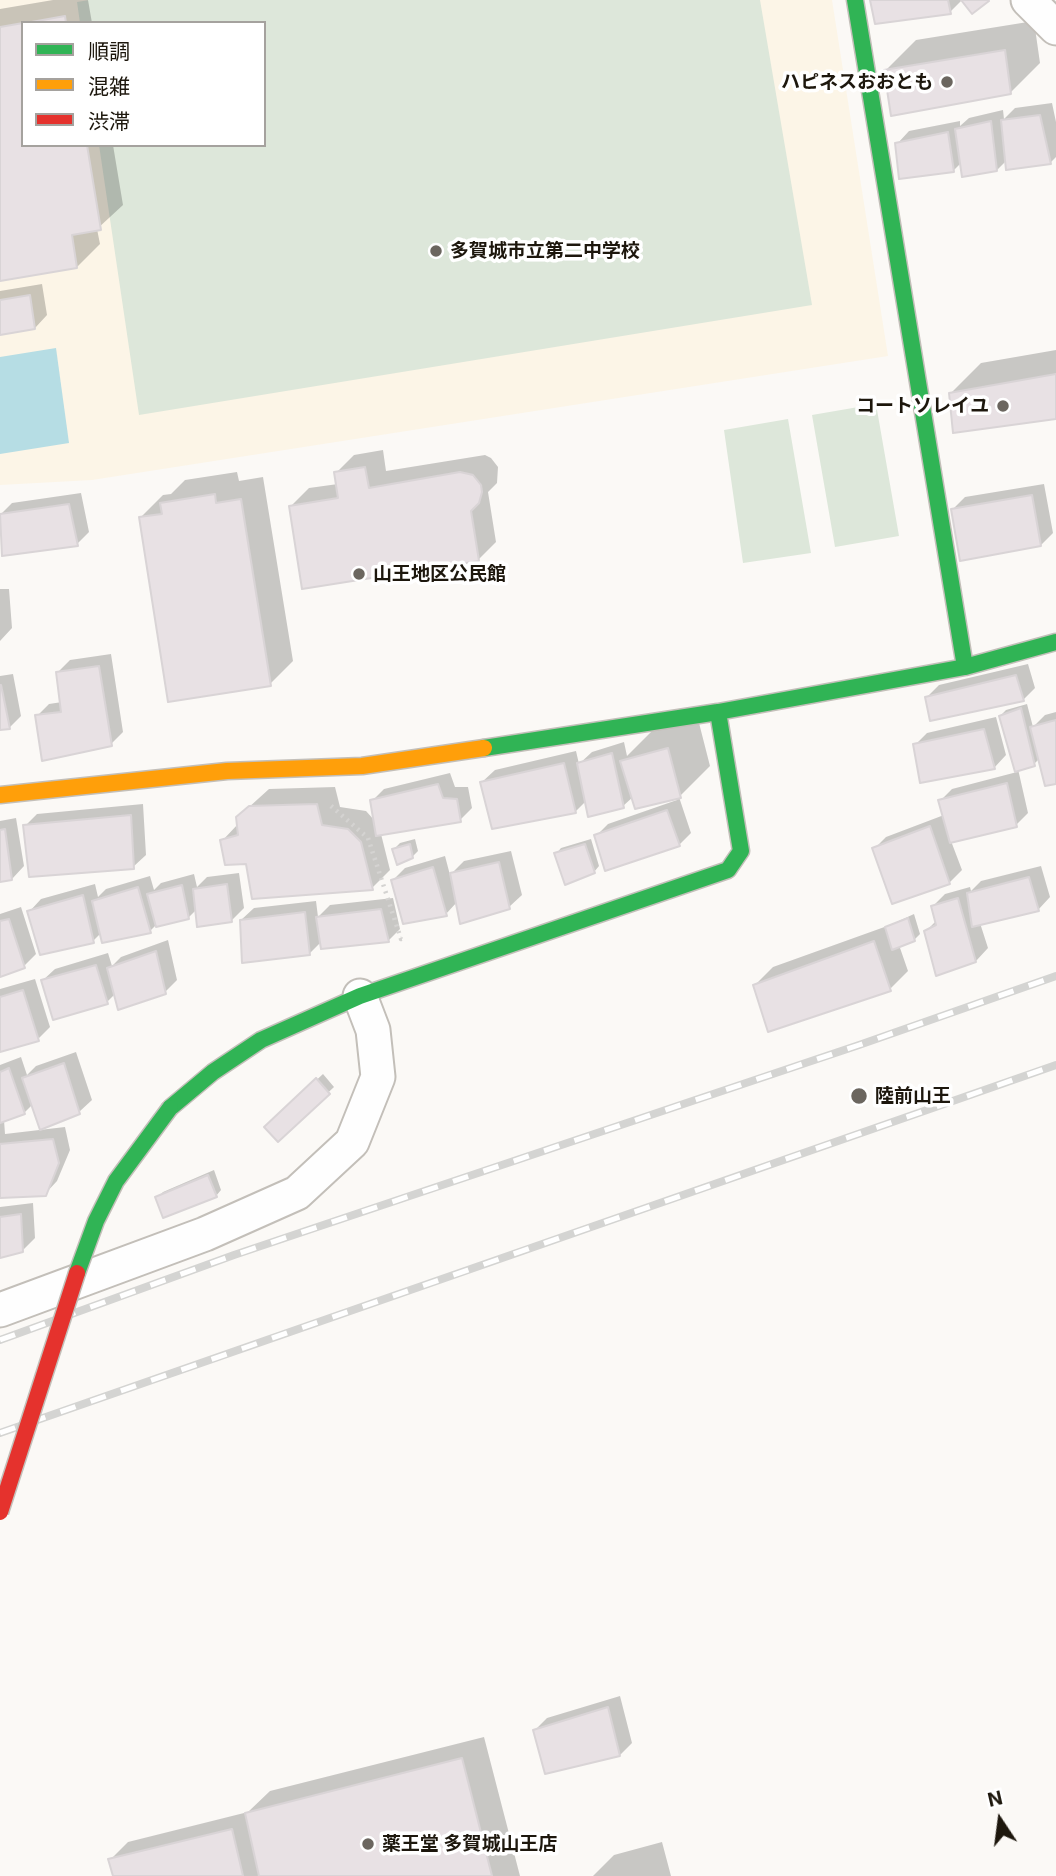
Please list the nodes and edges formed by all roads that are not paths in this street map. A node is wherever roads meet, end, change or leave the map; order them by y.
1 (855, 0) edge
2 (1028, 0) edge
3 (1056, 28) edge
4 (1056, 642) edge
5 (965, 667) junction
6 (718, 712) junction
7 (0, 794) edge
8 (360, 996) junction
9 (0, 1310) edge
10 (0, 1512) edge

1 - 5 street
2 - 3 street
4 - 5 street
5 - 6 street
6 - 7 street
6 - 8 street
8 - 9 street
8 - 10 street, bridge

